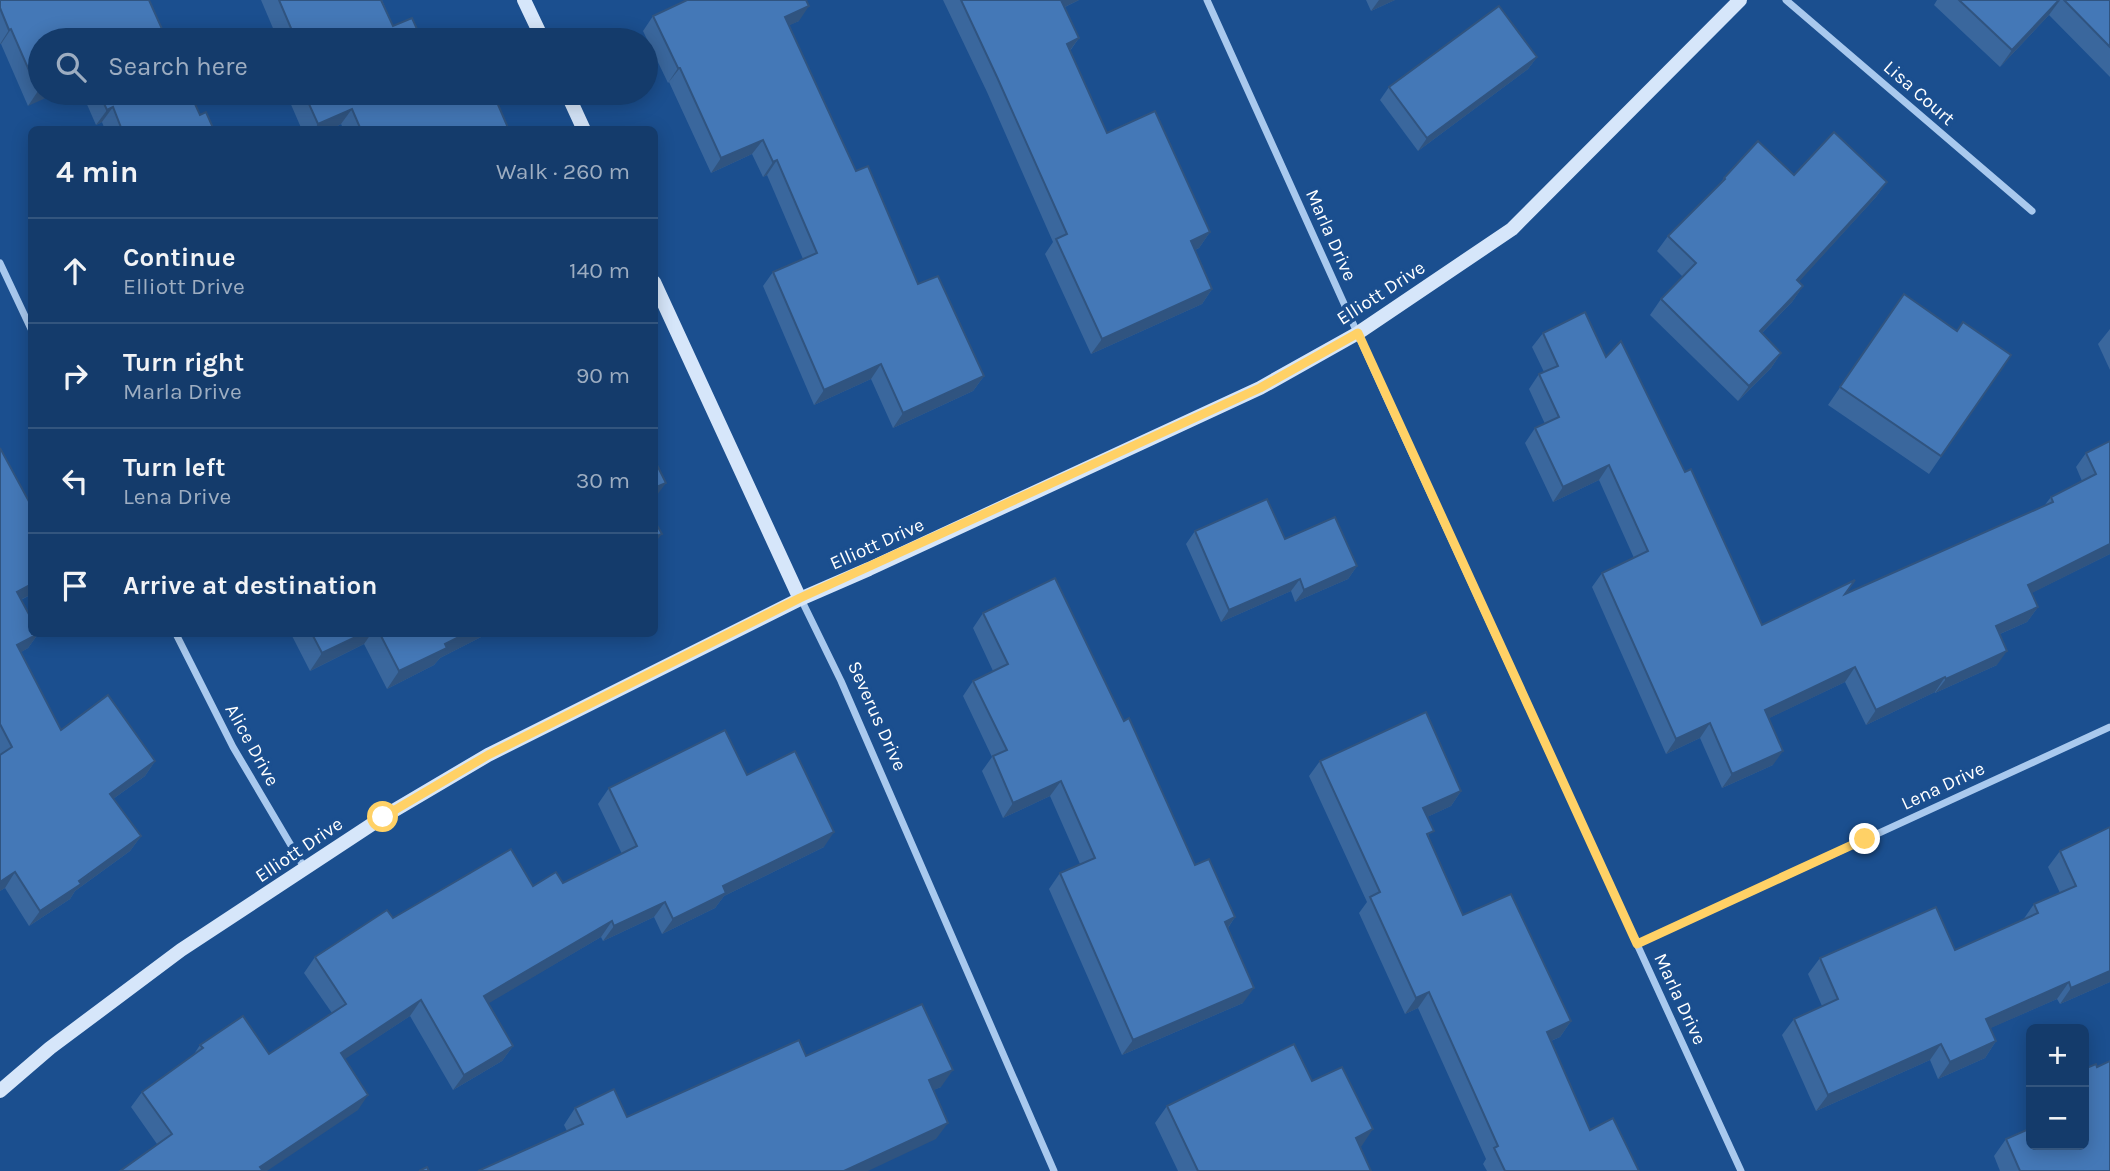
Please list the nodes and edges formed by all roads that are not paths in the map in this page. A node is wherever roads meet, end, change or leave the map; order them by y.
1 (524, 0) edge
2 (1207, 0) edge
3 (1740, 0) edge
4 (1786, 0) edge
5 (537, 28) edge
6 (573, 105) edge
7 (582, 126) edge
8 (2032, 211) dead end
9 (0, 263) edge
10 (658, 291) edge
11 (28, 322) edge
12 (1358, 333) junction
13 (800, 598) junction
14 (178, 637) edge
15 (2110, 727) edge
16 (305, 869) junction
17 (1637, 944) junction
18 (0, 1091) edge
19 (1054, 1171) edge
20 (1741, 1171) edge

1 - 5 street
2 - 12 street, Marla Drive
3 - 12 street, Elliott Drive
4 - 8 street, Lisa Court
6 - 7 street
9 - 11 street
10 - 13 street, Severus Drive
12 - 13 street, Elliott Drive
12 - 17 street, Marla Drive
13 - 16 street, Elliott Drive
13 - 19 street, Severus Drive
14 - 16 street, Alice Drive
15 - 17 street, Lena Drive
16 - 18 street, Elliott Drive
17 - 20 street, Marla Drive

